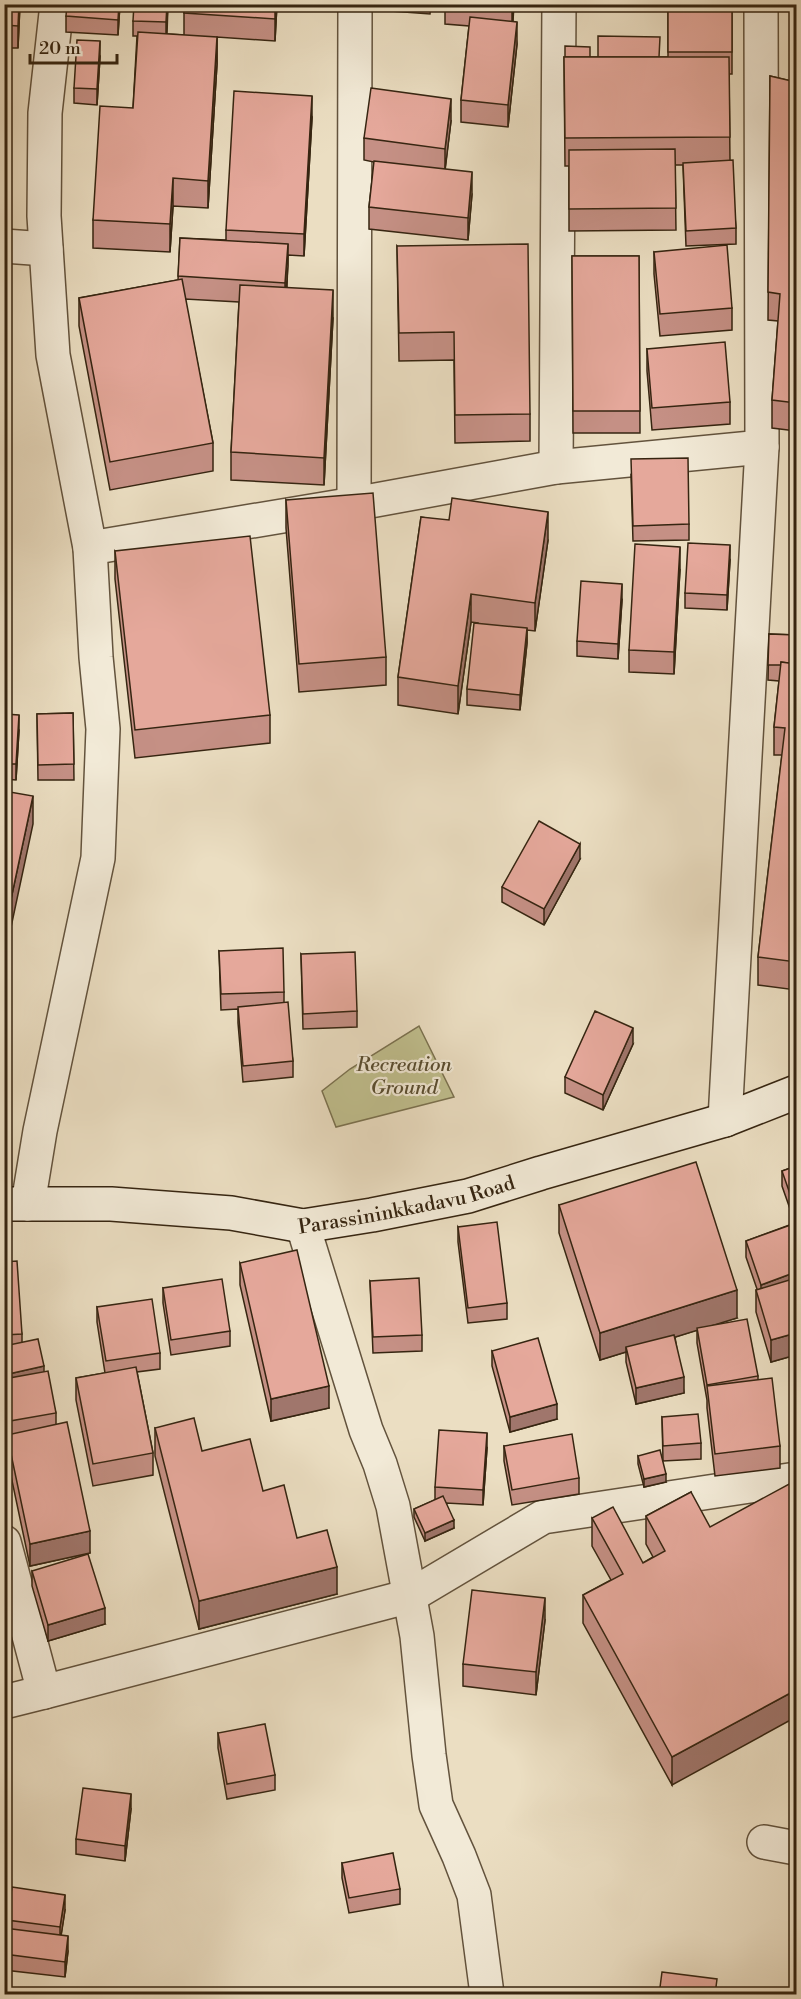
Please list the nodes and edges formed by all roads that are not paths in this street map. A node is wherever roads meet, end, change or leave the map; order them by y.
1 (57, 4) edge
2 (355, 4) edge
3 (559, 4) edge
4 (761, 4) edge
5 (4, 246) edge
6 (46, 249) junction
7 (762, 447) junction
8 (556, 466) junction
9 (354, 504) junction
10 (90, 548) junction
11 (796, 1092) edge
12 (725, 1120) junction
13 (16, 1204) edge
14 (303, 1226) junction
15 (796, 1479) edge
16 (4, 1542) edge
17 (410, 1596) junction
18 (44, 1692) junction
19 (4, 1702) edge
20 (764, 1842) dead end
21 (796, 1848) edge
22 (487, 1995) edge

1 - 6 street
2 - 9 street
3 - 8 street
4 - 7 street
5 - 6 street
6 - 10 street
7 - 8 street
7 - 12 street
8 - 9 street
9 - 10 street
10 - 13 street
11 - 12 street, Parassininkkadavu Road
12 - 14 street, Parassininkkadavu Road
13 - 14 street, Parassininkkadavu Road
14 - 17 street
15 - 17 street
16 - 18 street
17 - 18 street
17 - 22 street
18 - 19 street
20 - 21 street

